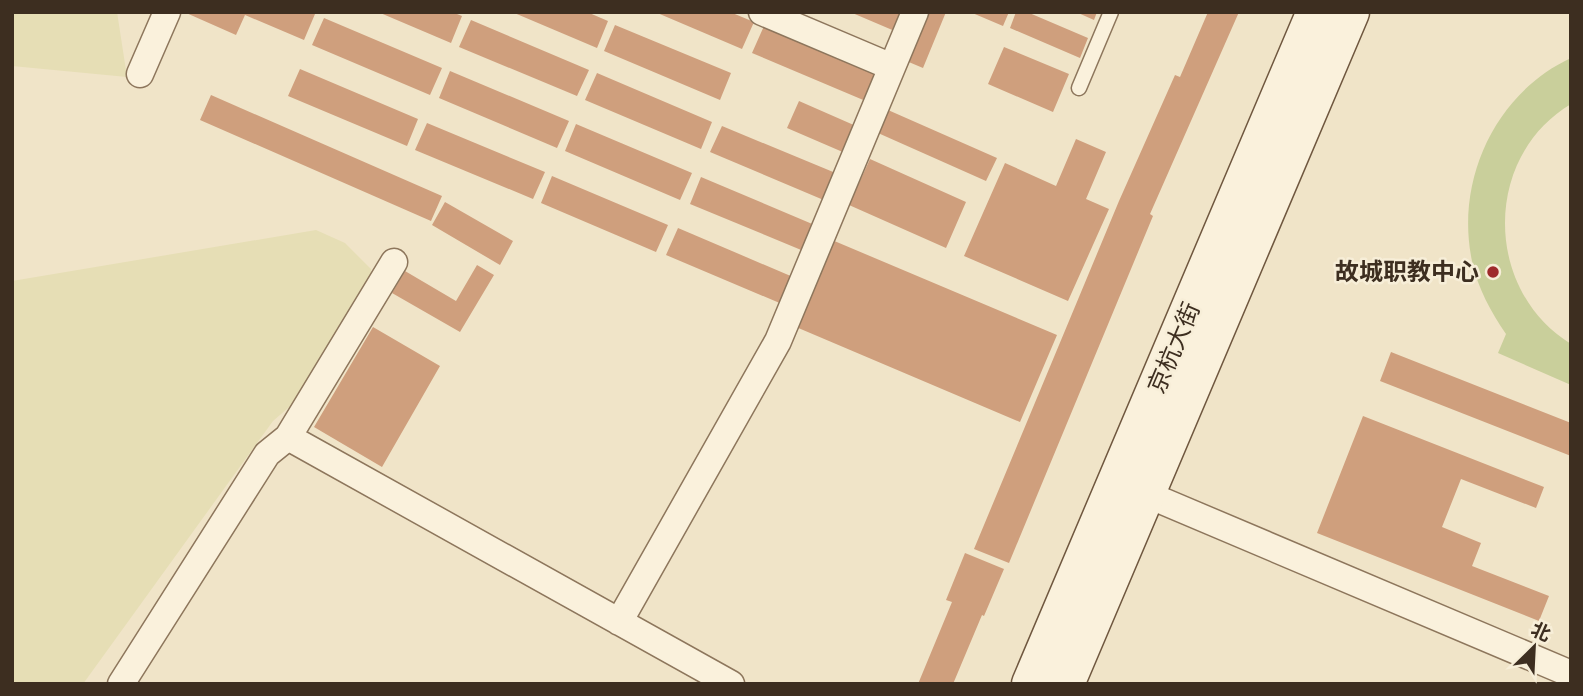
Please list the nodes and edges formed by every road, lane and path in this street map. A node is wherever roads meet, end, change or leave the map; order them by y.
1 (167, 12) edge
2 (762, 12) edge
3 (915, 12) edge
4 (1111, 12) edge
5 (1316, 12) edge
6 (1350, 12) edge
7 (892, 67) junction
8 (140, 75) dead end
9 (1079, 88) dead end
10 (394, 262) dead end
11 (288, 437) junction
12 (1146, 494) junction
13 (619, 622) junction
14 (1571, 674) edge
15 (121, 684) edge
16 (731, 684) edge
17 (1031, 684) edge
18 (1065, 684) edge

1 - 8 street
2 - 7 street
3 - 7 street
4 - 9 lane
5 - 17 main road, 京杭大街
6 - 12 main road, 京杭大街
7 - 13 street
10 - 11 street
11 - 13 street
11 - 15 street
12 - 14 street
12 - 18 main road, 京杭大街
13 - 16 street

